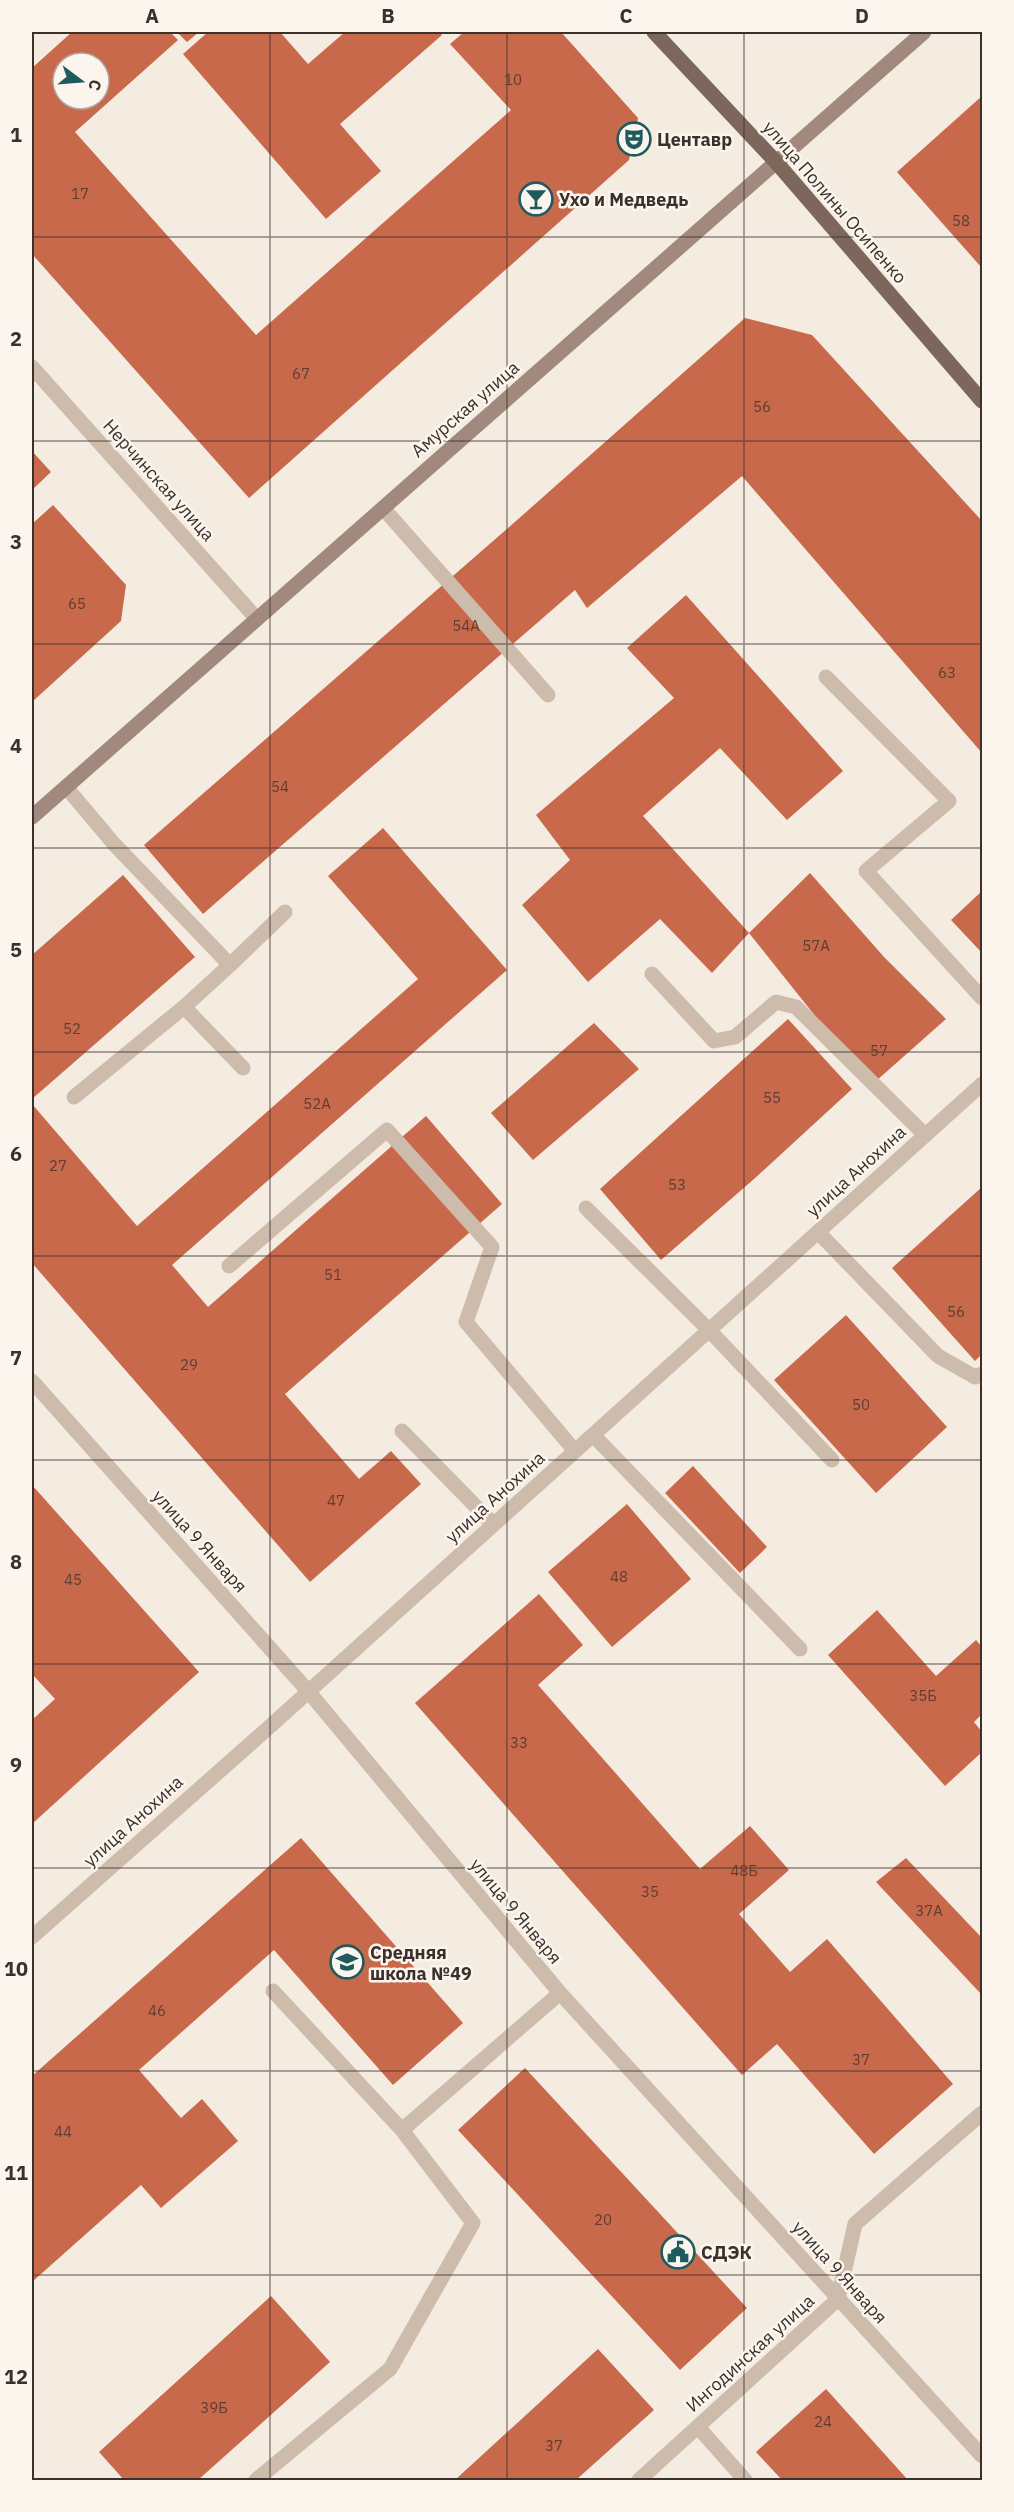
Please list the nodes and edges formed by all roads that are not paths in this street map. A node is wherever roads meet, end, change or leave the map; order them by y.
1 (654, 32) edge
2 (924, 32) edge
3 (776, 162) junction
4 (32, 367) edge
5 (982, 401) edge
6 (383, 508) junction
7 (257, 619) junction
8 (826, 677) dead end
9 (548, 695) dead end
10 (66, 787) junction
11 (32, 817) edge
12 (285, 912) dead end
13 (230, 965) junction
14 (652, 974) dead end
15 (982, 998) edge
16 (184, 1007) junction
17 (243, 1068) dead end
18 (982, 1084) edge
19 (74, 1097) dead end
20 (925, 1135) junction
21 (586, 1209) dead end
22 (818, 1232) junction
23 (229, 1266) dead end
24 (709, 1330) junction
25 (982, 1374) edge
26 (32, 1381) edge
27 (402, 1431) dead end
28 (593, 1435) junction
29 (575, 1451) junction
30 (832, 1460) dead end
31 (493, 1524) junction
32 (800, 1649) dead end
33 (308, 1690) junction
34 (32, 1937) edge
35 (273, 1991) dead end
36 (560, 1993) junction
37 (982, 2113) edge
38 (402, 2130) junction
39 (838, 2299) junction
40 (698, 2427) junction
41 (982, 2456) edge
42 (256, 2481) edge
43 (639, 2481) edge
44 (745, 2481) edge

1 - 3 main road, улица Полины Осипенко
2 - 3 main road, Амурская улица
3 - 5 main road, улица Полины Осипенко
3 - 6 main road, Амурская улица
4 - 7 street, Нерчинская улица
6 - 7 main road, Амурская улица
6 - 9 street
7 - 10 main road, Амурская улица
8 - 15 street
10 - 11 main road, Амурская улица
10 - 13 street
12 - 13 street
13 - 16 street
14 - 20 street
16 - 17 street
16 - 19 street
18 - 20 street, улица Анохина
20 - 22 street, улица Анохина
21 - 24 street
22 - 24 street, улица Анохина
22 - 25 street
23 - 29 street
24 - 28 street, улица Анохина
24 - 30 street
26 - 33 street, улица 9 Января
27 - 31 street
28 - 29 street, улица Анохина
28 - 32 street
29 - 31 street, улица Анохина
31 - 33 street, улица Анохина
33 - 34 street, улица Анохина
33 - 36 street, улица 9 Января
35 - 38 street
36 - 38 street
36 - 39 street, улица 9 Января
37 - 39 street, Ингодинская улица
38 - 42 street
39 - 40 street, Ингодинская улица
39 - 41 street, улица 9 Января
40 - 43 street, Ингодинская улица
40 - 44 street

